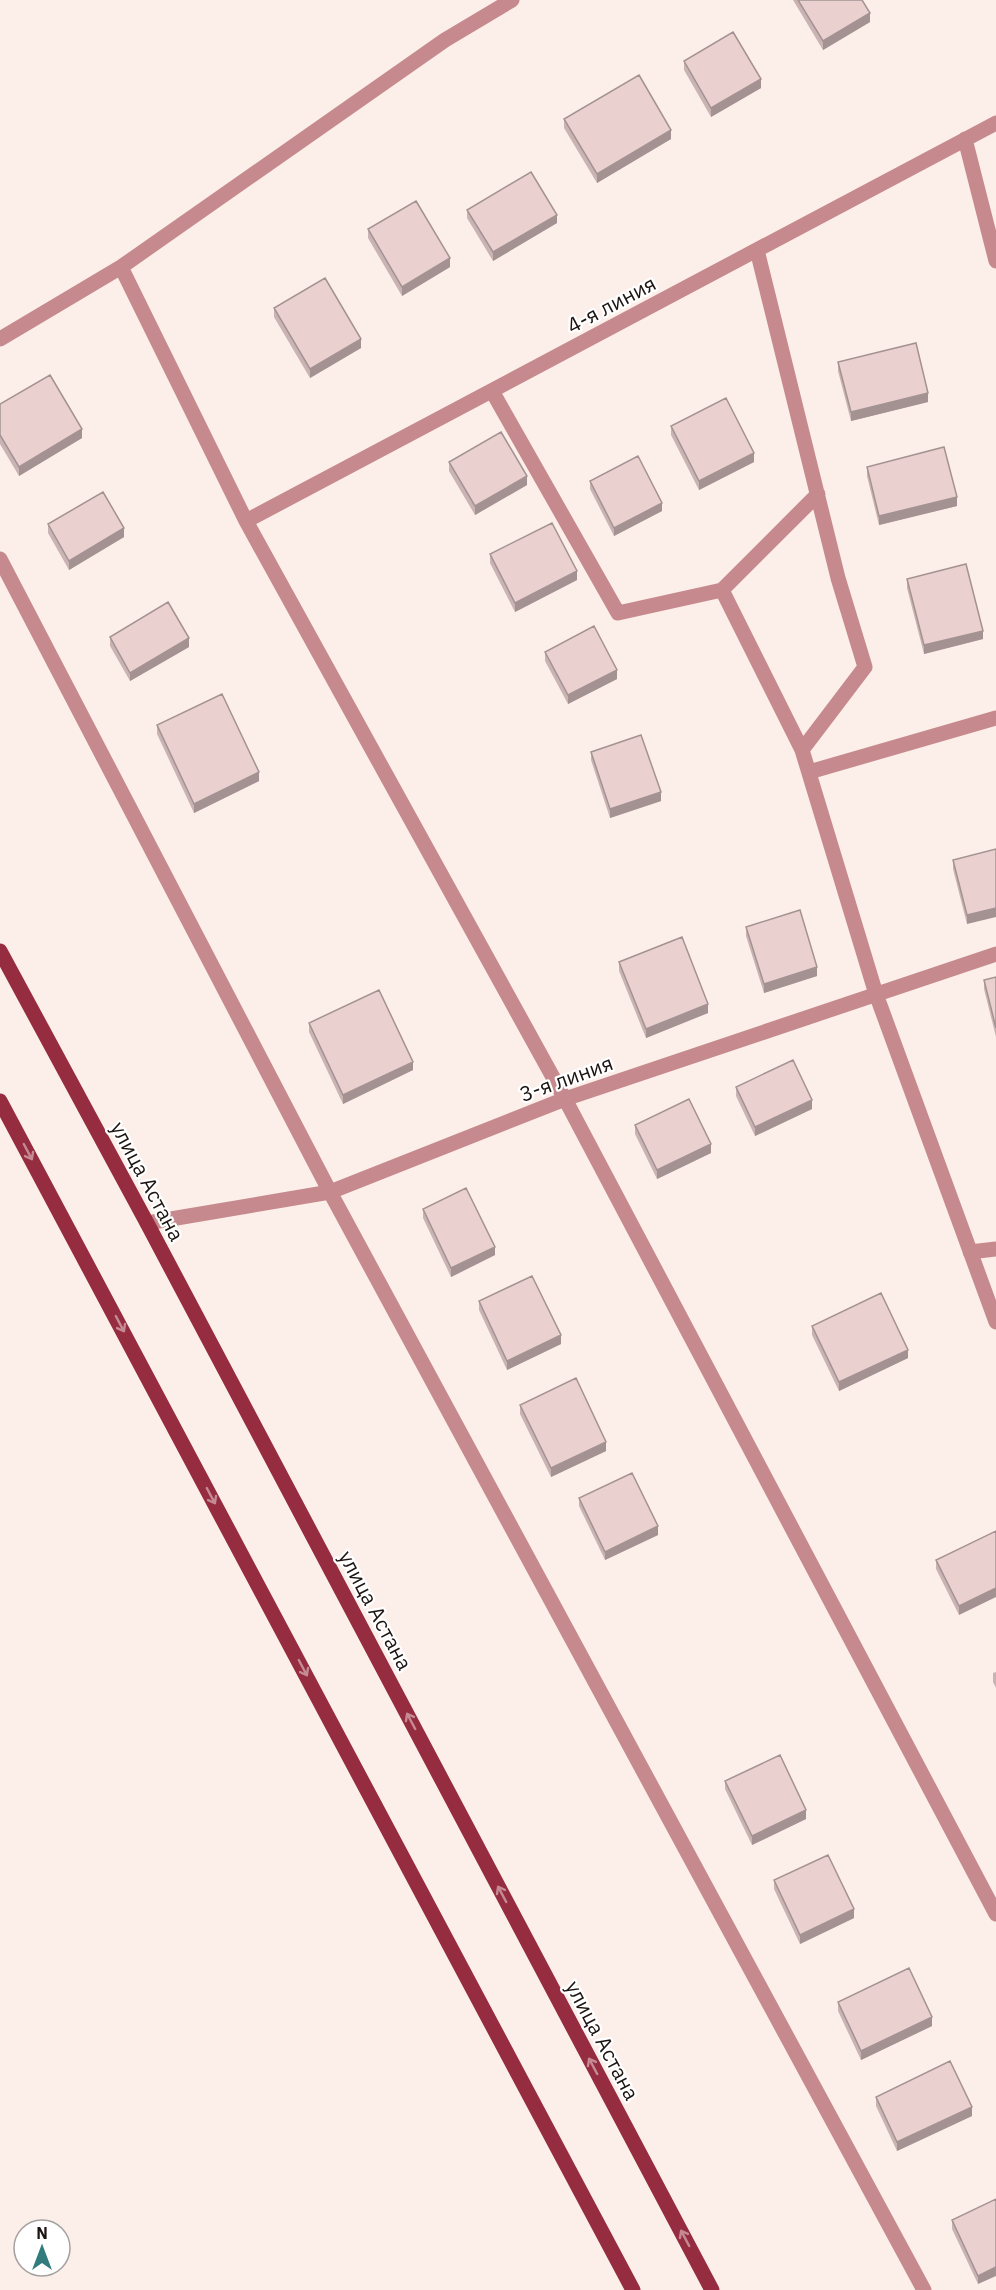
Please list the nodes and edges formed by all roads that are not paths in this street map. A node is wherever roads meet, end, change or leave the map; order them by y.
1 (512, 0) edge
2 (996, 123) edge
3 (965, 139) junction
4 (758, 250) junction
5 (996, 261) edge
6 (121, 267) junction
7 (0, 339) edge
8 (492, 391) junction
9 (818, 494) junction
10 (246, 521) junction
11 (0, 559) edge
12 (722, 590) junction
13 (996, 718) edge
14 (802, 750) junction
15 (809, 772) junction
16 (0, 951) edge
17 (996, 954) edge
18 (876, 994) junction
19 (565, 1099) junction
20 (0, 1101) edge
21 (330, 1192) junction
22 (147, 1223) junction
23 (996, 1249) edge
24 (970, 1252) junction
25 (996, 1322) edge
26 (994, 1905) edge
27 (633, 2290) edge
28 (712, 2290) edge
29 (924, 2290) edge

1 - 6 street
2 - 3 street, 4-я линия
3 - 4 street, 4-я линия
3 - 5 street
4 - 8 street, 4-я линия
4 - 9 street
6 - 7 street
6 - 10 street
8 - 10 street, 4-я линия
8 - 12 street
9 - 12 street
9 - 14 street
10 - 19 street
11 - 21 street
12 - 14 street
13 - 15 street
14 - 15 street
15 - 18 street
16 - 22 main road, улица Астана
17 - 18 street, 3-я линия
18 - 19 street, 3-я линия
18 - 24 street
19 - 21 street, 3-я линия
19 - 26 street
20 -> 27 main road
21 - 22 street, 3-я линия
21 - 29 street
28 -> 22 main road, улица Астана
23 - 24 street
24 - 25 street

